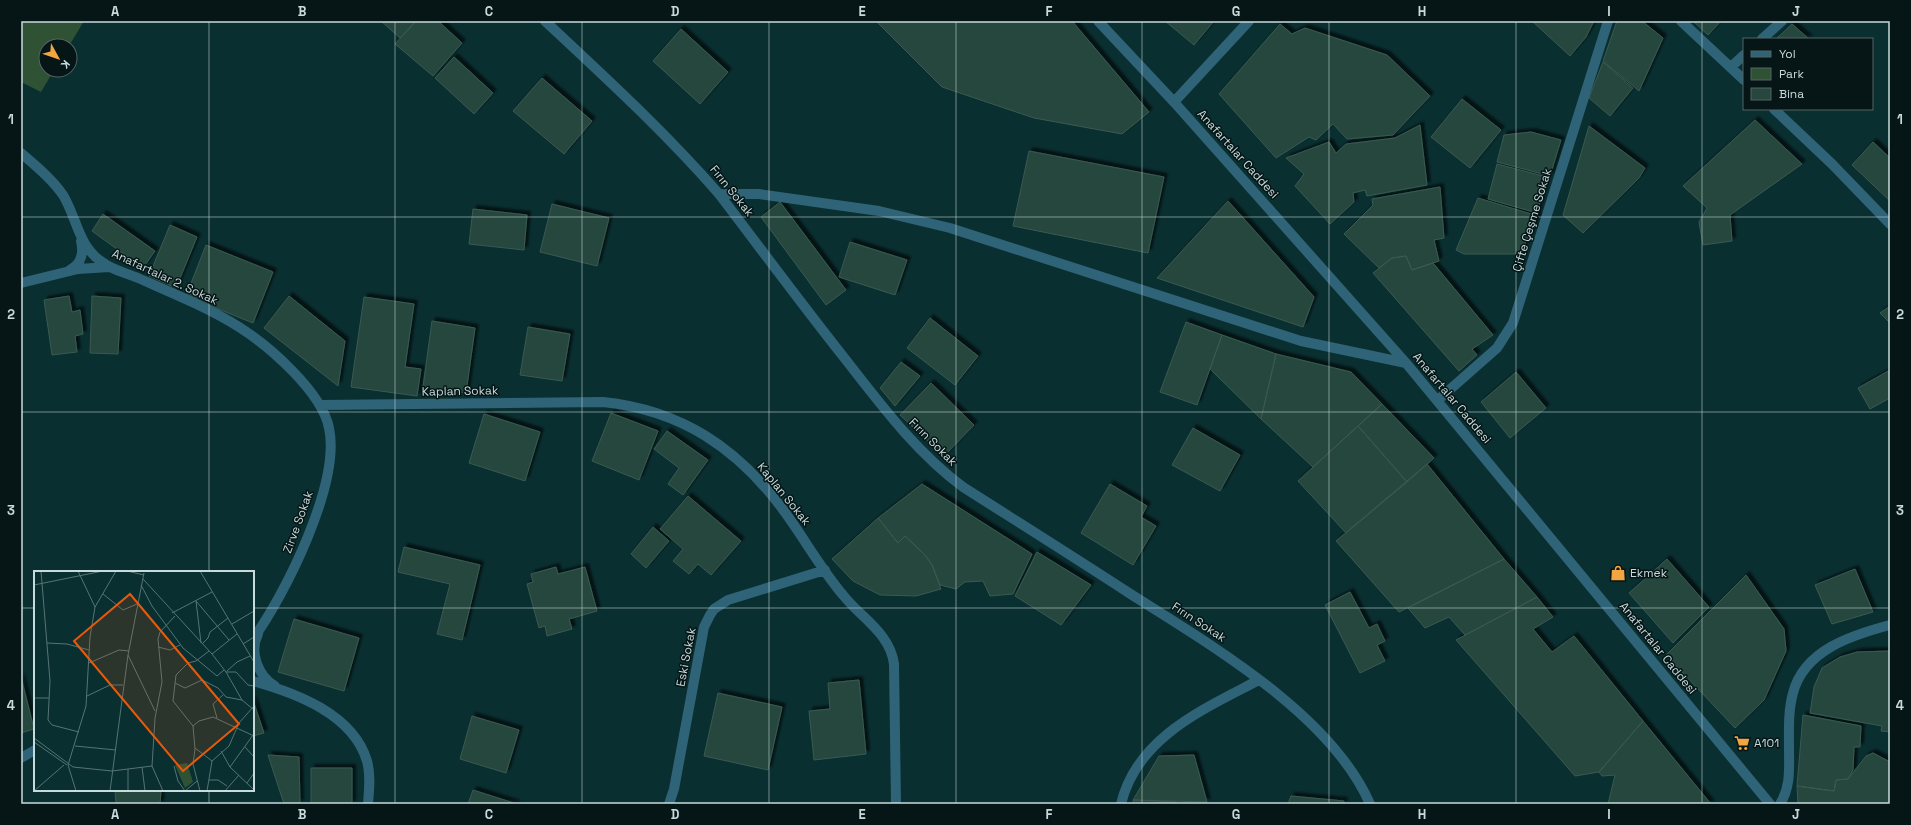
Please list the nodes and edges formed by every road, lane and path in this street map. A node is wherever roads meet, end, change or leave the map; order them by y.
1 (545, 21) edge
2 (1098, 21) edge
3 (1249, 21) edge
4 (1608, 21) edge
5 (1681, 21) edge
6 (1782, 21) edge
7 (1763, 38) edge
8 (1743, 57) edge
9 (1731, 67) junction
10 (1743, 79) edge
11 (1174, 102) junction
12 (1775, 110) edge
13 (21, 153) edge
14 (719, 194) junction
15 (1890, 224) edge
16 (80, 235) junction
17 (109, 267) junction
18 (67, 272) junction
19 (21, 283) edge
20 (1406, 363) junction
21 (1438, 400) junction
22 (320, 405) junction
23 (825, 570) junction
24 (1890, 625) edge
25 (262, 627) junction
26 (254, 638) edge
27 (1260, 680) junction
28 (254, 681) edge
29 (285, 692) junction
30 (34, 751) edge
31 (21, 758) edge
32 (368, 804) edge
33 (669, 804) edge
34 (896, 804) edge
35 (1121, 804) edge
36 (1370, 804) edge
37 (1770, 804) edge
38 (1780, 804) edge

1 - 14 street, Fırın Sokak
2 - 11 street, Anafartalar Caddesi
3 - 11 street
4 - 21 street, Çifte Çeşme Sokak
5 - 9 street
6 - 7 street
8 - 9 street
9 - 10 street
11 - 20 street, Anafartalar Caddesi
12 - 15 street
13 - 16 street, Anafartalar 2. Sokak
14 - 20 street
14 - 27 street, Fırın Sokak
16 - 17 street, Anafartalar 2. Sokak
16 - 18 street
17 - 18 street
17 - 22 street, Anafartalar 2. Sokak
18 - 19 street
20 - 21 street, Anafartalar Caddesi
21 - 37 street, Anafartalar Caddesi
22 - 23 street, Kaplan Sokak
22 - 25 street, Zirve Sokak
23 - 33 street, Eski Sokak
23 - 34 street, Kaplan Sokak
24 - 38 street
25 - 26 street, Zirve Sokak
25 - 29 street
27 - 35 street
27 - 36 street, Fırın Sokak
28 - 29 street
29 - 32 street
30 - 31 street

